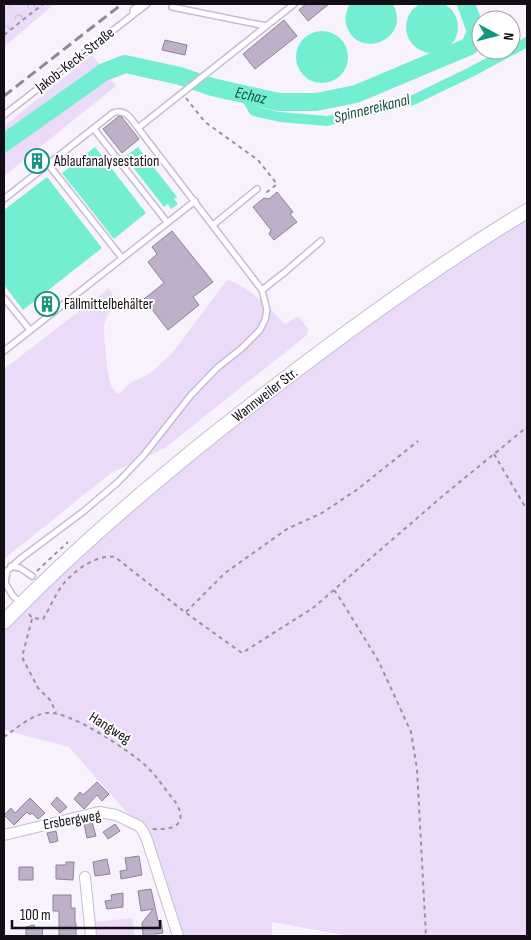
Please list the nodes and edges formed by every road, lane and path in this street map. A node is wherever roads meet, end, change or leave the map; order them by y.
1 (43, 4) edge
2 (140, 4) edge
3 (147, 4) edge
4 (294, 4) edge
5 (172, 6) dead end
6 (133, 14) junction
7 (266, 26) junction
8 (4, 35) edge
9 (182, 94) junction
10 (4, 116) edge
11 (138, 128) junction
12 (94, 129) junction
13 (48, 164) junction
14 (257, 189) joint
15 (4, 199) edge
16 (195, 202) junction
17 (527, 210) edge
18 (167, 222) junction
19 (213, 225) junction
20 (321, 242) dead end
21 (122, 258) junction
22 (262, 290) junction
23 (4, 298) edge
24 (30, 330) junction
25 (4, 351) edge
26 (527, 427) edge
27 (418, 441) dead end
28 (494, 454) junction
29 (527, 510) edge
30 (11, 566) junction
31 (32, 576) dead end
32 (334, 590) junction
33 (22, 604) junction
34 (186, 613) junction
35 (32, 618) junction
36 (4, 622) edge
37 (56, 712) junction
38 (4, 737) edge
39 (139, 826) junction
40 (4, 835) edge
41 (85, 877) dead end
42 (91, 936) edge
43 (178, 936) edge
44 (426, 936) edge

1 - 8 path
2 - 6 lane
3 - 6 lane, Jakob-Keck-Straße
4 - 7 lane
5 - 7 lane
6 - 10 lane, Jakob-Keck-Straße
7 - 9 lane
9 - 11 lane
9 - 14 path
11 - 12 lane
11 - 16 lane
12 - 13 lane
12 - 18 lane
13 - 15 lane
13 - 21 lane
14 - 19 lane
16 - 18 lane
16 - 19 lane
17 - 33 main road, Wannweiler Str.
18 - 21 lane
19 - 22 lane
20 - 22 lane
21 - 24 lane
22 - 30 lane
23 - 24 lane
24 - 25 lane
26 - 28 path
27 - 34 path
28 - 29 path
28 - 32 path
30 - 31 lane
30 - 33 lane
32 - 34 path
32 - 44 path
33 - 35 path
33 - 36 main road, Wannweiler Str.
34 - 35 path
35 - 37 path
37 - 38 path
37 - 39 path, Hangweg
39 - 40 street, Ersbergweg
39 - 43 street
41 - 42 street

